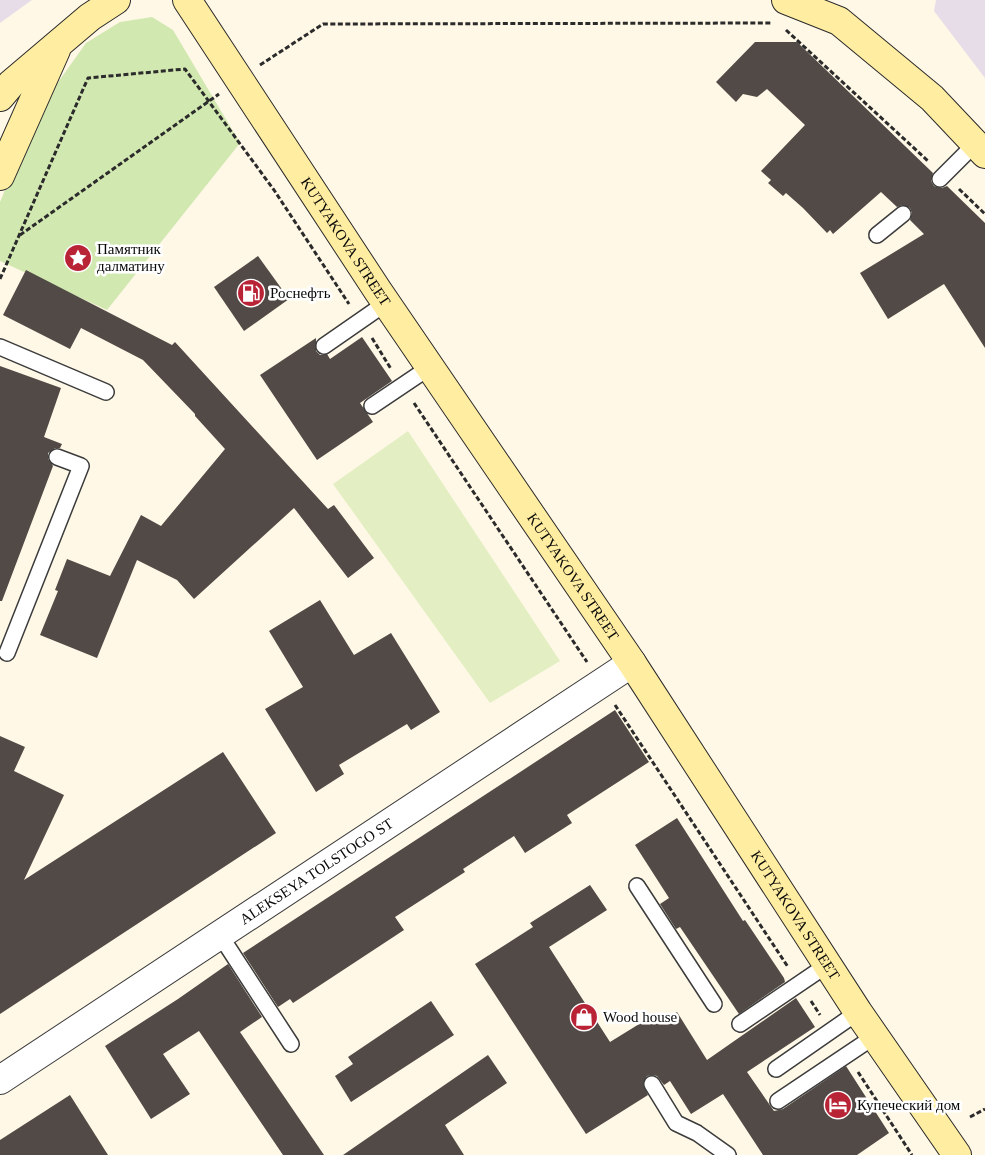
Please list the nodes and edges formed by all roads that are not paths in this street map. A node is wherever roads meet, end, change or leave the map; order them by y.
1 (116, 0) edge
2 (187, 0) edge
3 (786, 0) edge
4 (59, 44) junction
5 (4, 90) edge
6 (980, 149) edge
7 (0, 176) edge
8 (942, 177) road end
9 (903, 214) dead end
10 (877, 235) dead end
11 (386, 303) junction
12 (324, 346) dead end
13 (0, 347) edge
14 (430, 367) junction
15 (106, 392) dead end
16 (372, 406) dead end
17 (57, 457) dead end
18 (7, 653) dead end
19 (632, 663) junction
20 (637, 886) dead end
21 (220, 935) junction
22 (828, 965) junction
23 (714, 1004) dead end
24 (858, 1012) junction
25 (740, 1024) dead end
26 (875, 1036) junction
27 (291, 1044) dead end
28 (776, 1069) dead end
29 (0, 1080) edge
30 (652, 1084) dead end
31 (778, 1101) dead end
32 (728, 1155) edge
33 (957, 1155) edge

1 - 4 main road
2 - 11 main road, KUTYAKOVA STREET
3 - 6 main road
4 - 5 main road
4 - 7 main road
6 - 8 lane
9 - 10 lane
11 - 12 lane
11 - 14 main road, KUTYAKOVA STREET
13 - 15 lane
14 - 16 lane
14 - 19 main road, KUTYAKOVA STREET
17 - 18 lane
19 - 21 street, ALEKSEYA TOLSTOGO ST
19 - 22 main road, KUTYAKOVA STREET
20 - 23 lane
21 - 27 lane
21 - 29 street, ALEKSEYA TOLSTOGO ST
22 - 24 main road, KUTYAKOVA STREET
22 - 25 lane
24 - 26 main road, KUTYAKOVA STREET
24 - 28 lane
26 - 31 lane
26 - 33 main road, KUTYAKOVA STREET
30 - 32 lane

